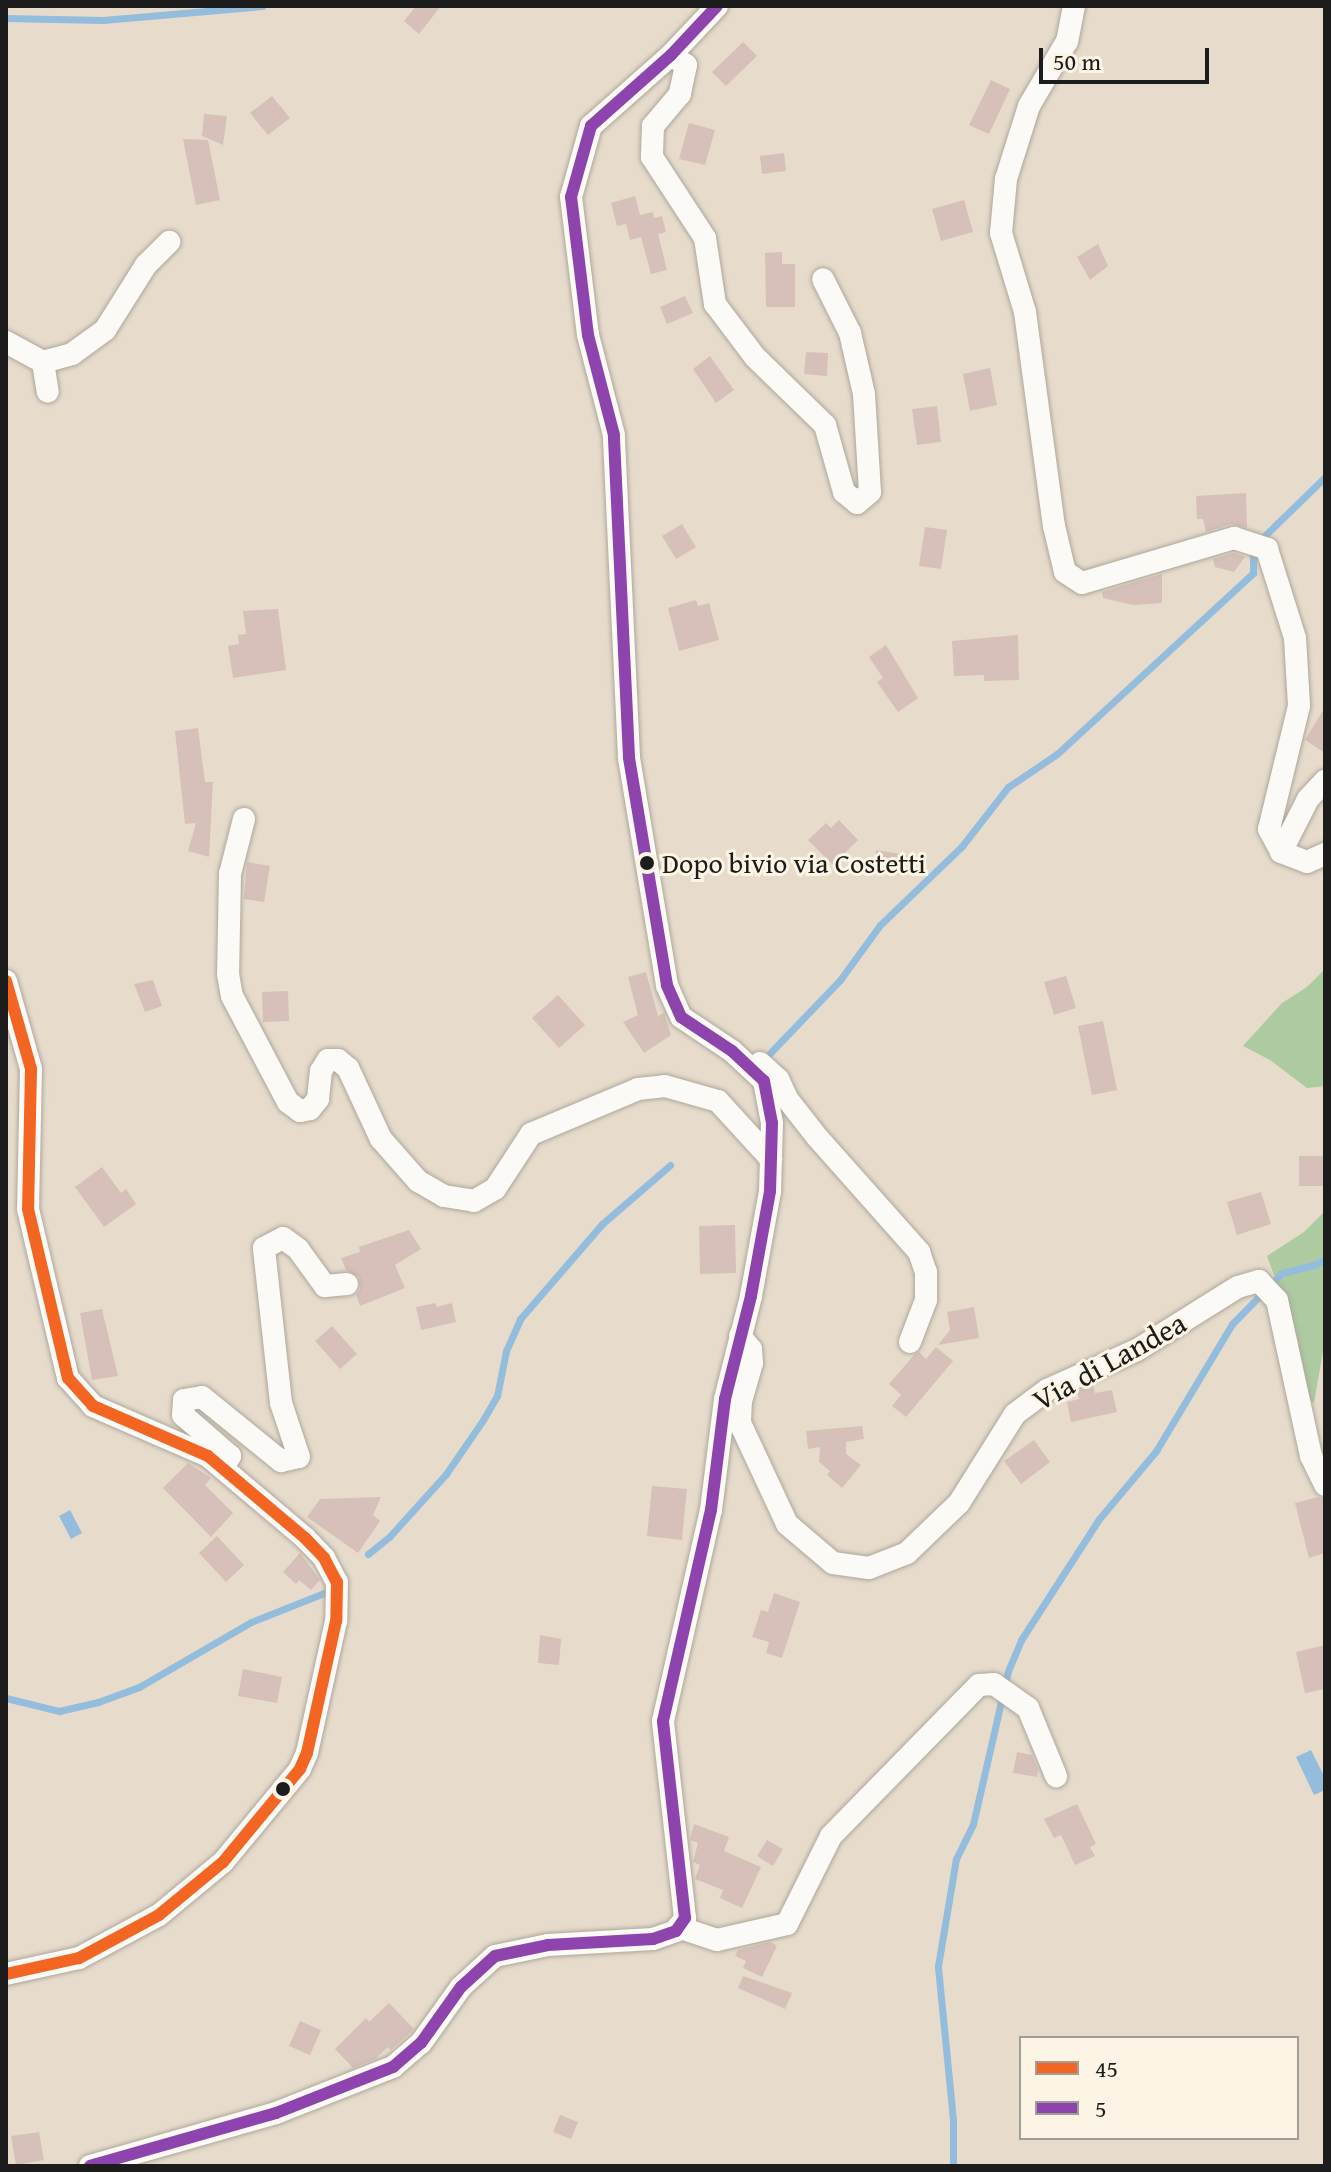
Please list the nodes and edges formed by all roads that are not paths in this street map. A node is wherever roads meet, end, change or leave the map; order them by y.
1 (717, 6) edge
2 (1074, 6) edge
3 (671, 55) junction
4 (169, 242) dead end
5 (823, 279) dead end
6 (6, 342) edge
7 (43, 362) junction
8 (48, 392) dead end
9 (1325, 781) edge
10 (244, 819) dead end
11 (1281, 852) junction
12 (1325, 854) edge
13 (6, 981) edge
14 (739, 1058) junction
15 (771, 1159) junction
16 (347, 1284) dead end
17 (740, 1336) junction
18 (910, 1342) dead end
19 (220, 1468) junction
20 (1325, 1485) edge
21 (1056, 1776) dead end
22 (678, 1927) junction
23 (6, 1974) edge
24 (123, 2162) edge
25 (90, 2166) edge

1 - 3 street
2 - 11 street
3 - 5 street
3 - 14 street
4 - 7 street
6 - 7 street
7 - 8 street
9 - 11 street
10 - 15 street
11 - 12 street
13 - 19 street
14 - 15 street
14 - 18 street
15 - 17 street
16 - 19 street
17 - 20 street, Via di Landea
17 - 22 street
19 - 23 street
21 - 22 street
22 - 24 street
24 - 25 street

